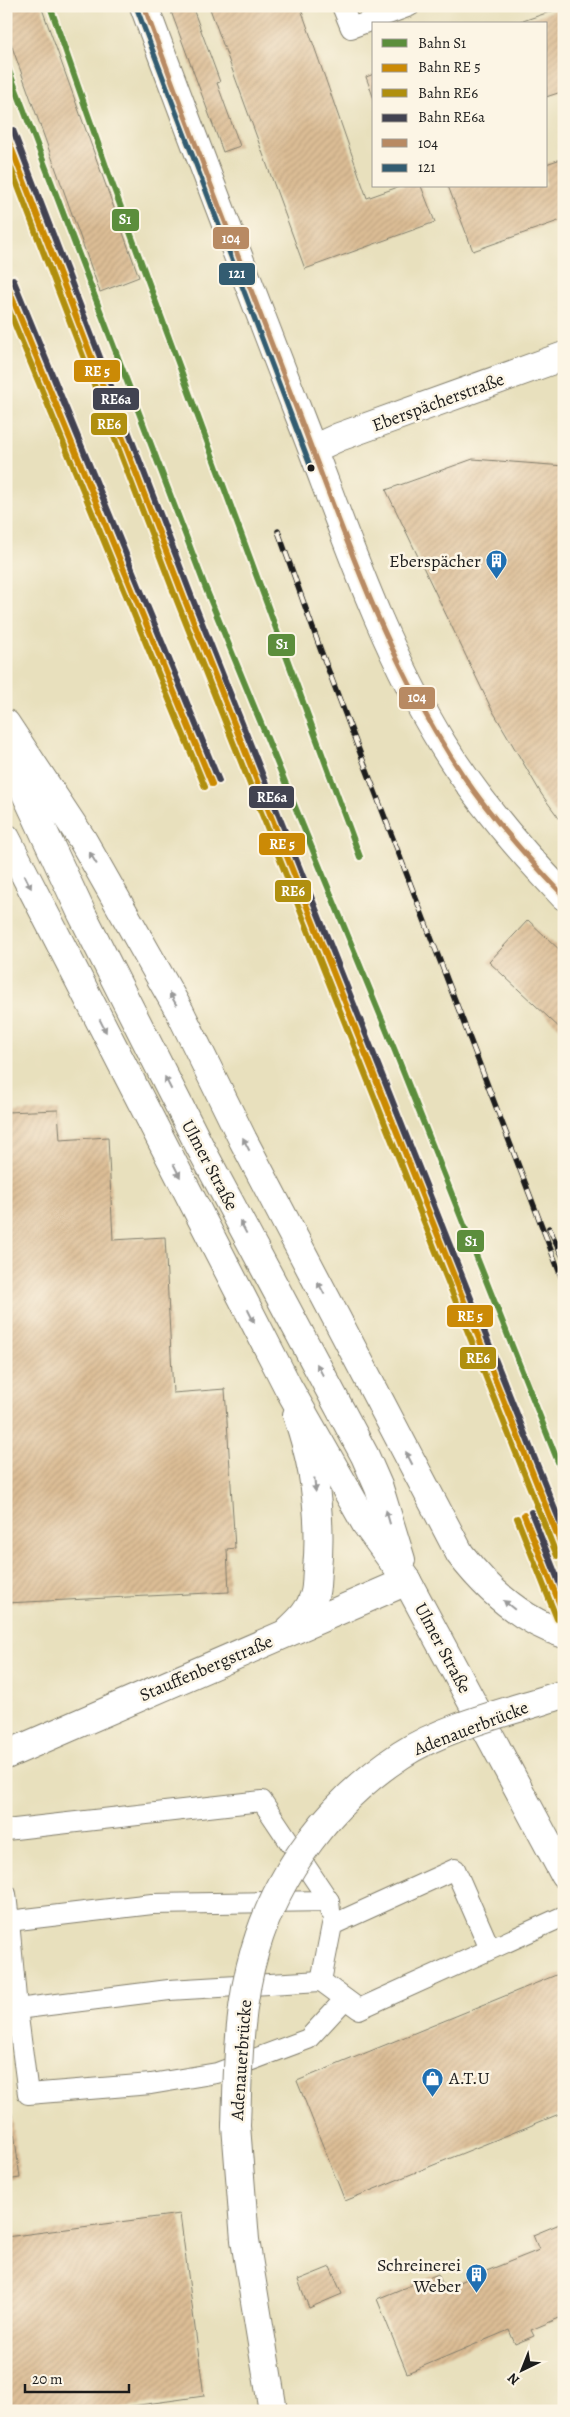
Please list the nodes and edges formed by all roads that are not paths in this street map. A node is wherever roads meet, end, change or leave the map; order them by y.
1 (144, 6) edge
2 (342, 6) edge
3 (410, 6) edge
4 (564, 356) edge
5 (315, 457) junction
6 (6, 724) edge
7 (6, 751) edge
8 (6, 838) edge
9 (564, 896) edge
10 (288, 1387) junction
11 (407, 1581) junction
12 (564, 1634) edge
13 (284, 1635) junction
14 (564, 1694) edge
15 (6, 1755) edge
16 (6, 1830) edge
17 (564, 1874) edge
18 (6, 1894) edge
19 (329, 1901) junction
20 (564, 1916) edge
21 (9, 1921) junction
22 (332, 1925) junction
23 (490, 1950) junction
24 (321, 1981) junction
25 (345, 1999) junction
26 (17, 2008) junction
27 (273, 2411) edge

1 - 5 main road
2 - 3 lane
4 - 5 main road, Eberspächerstraße
5 - 9 main road
12 -> 6 main road
11 -> 7 main road, Ulmer Straße
8 -> 10 main road, Ulmer Straße
10 - 11 main road, Ulmer Straße
10 -> 13 main road, Ulmer Straße
11 - 13 main road, Stauffenbergstraße
11 - 17 main road, Ulmer Straße
13 - 15 main road, Stauffenbergstraße
14 - 27 main road, Adenauerbrücke, bridge
16 - 19 lane
18 - 21 lane
19 - 21 lane
19 - 22 lane
20 - 23 lane
21 - 26 lane
22 - 23 lane
22 - 24 lane
23 - 25 lane
24 - 25 lane
24 - 26 lane
25 - 26 lane

